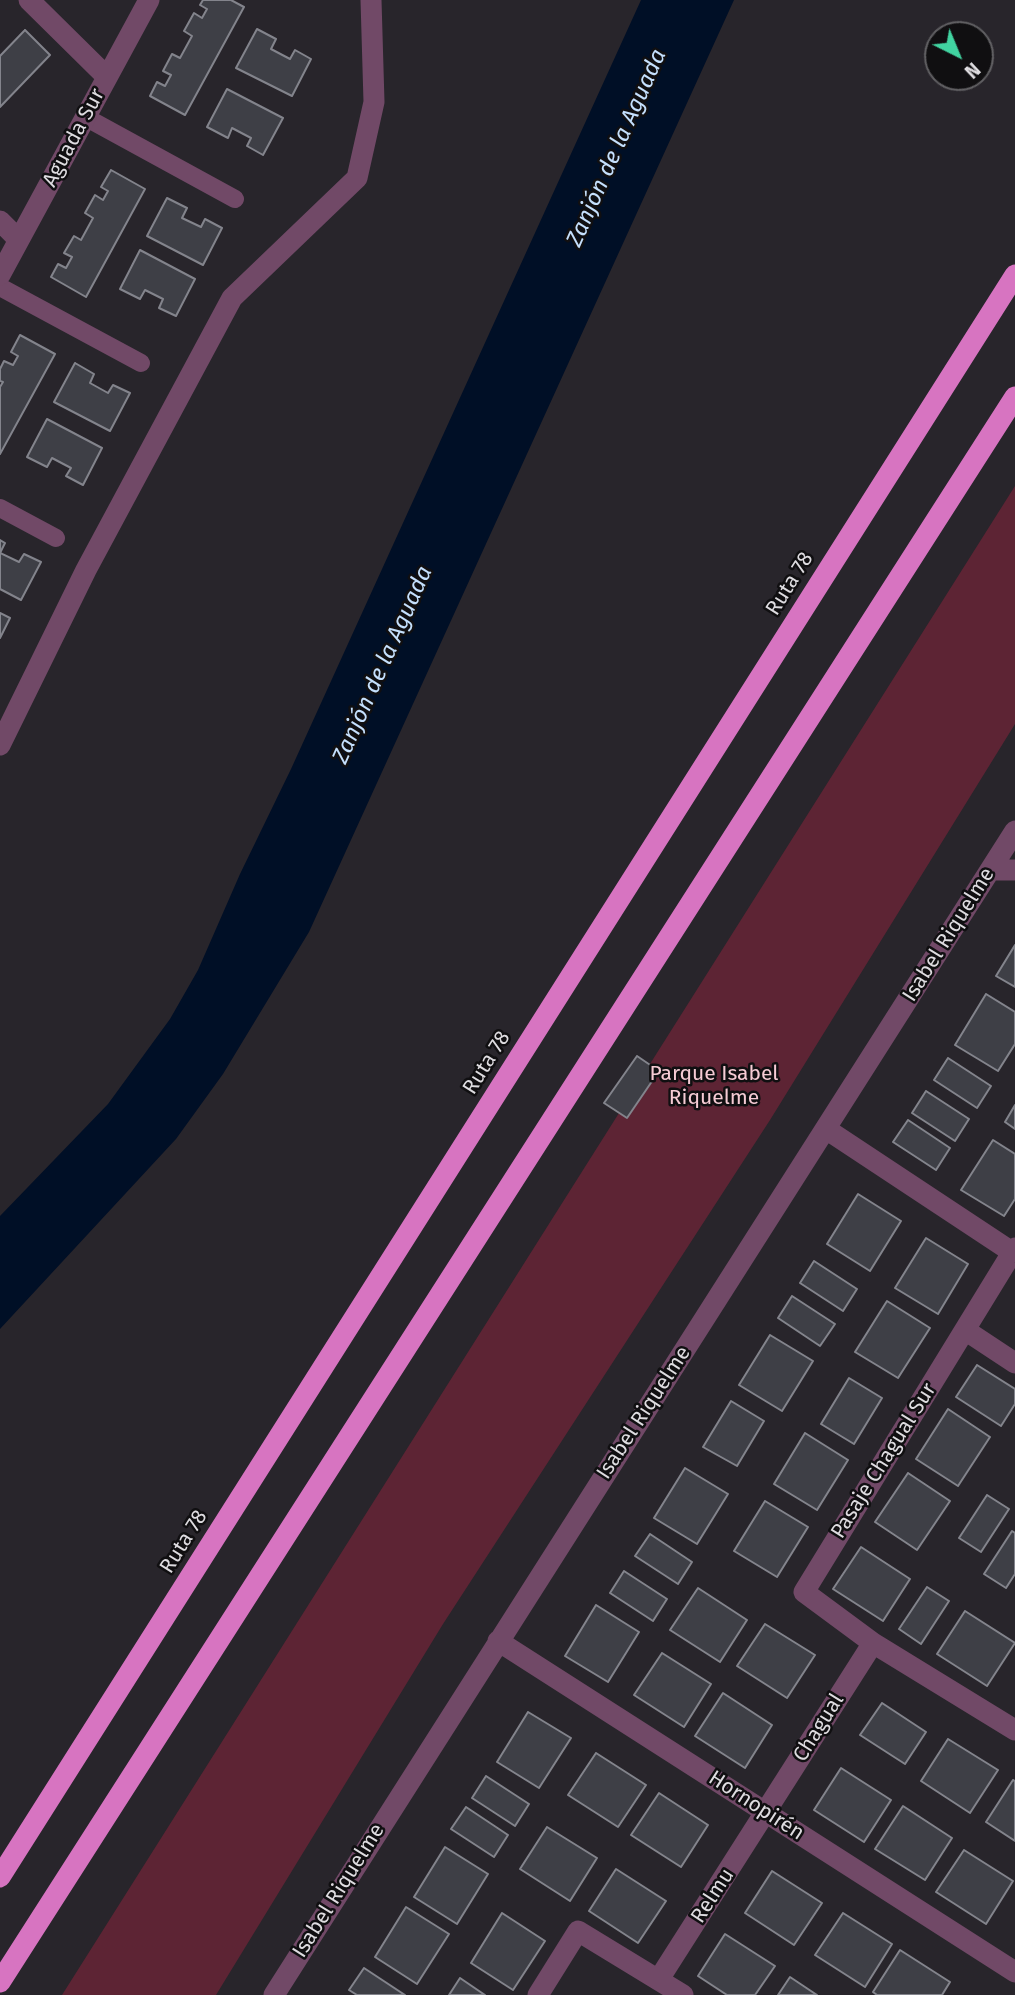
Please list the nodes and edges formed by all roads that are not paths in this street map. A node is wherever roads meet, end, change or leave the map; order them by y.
1 (29, 0) edge
2 (149, 0) edge
3 (371, 0) edge
4 (107, 77) junction
5 (86, 117) junction
6 (235, 199) dead end
7 (0, 221) edge
8 (19, 240) junction
9 (0, 275) edge
10 (1015, 275) edge
11 (0, 287) edge
12 (142, 363) dead end
13 (1015, 397) edge
14 (0, 508) edge
15 (56, 538) dead end
16 (0, 745) edge
17 (1015, 831) edge
18 (990, 870) junction
19 (1015, 870) edge
20 (826, 1129) junction
21 (1014, 1250) edge
22 (965, 1330) junction
23 (1015, 1363) edge
24 (498, 1641) junction
25 (873, 1643) junction
26 (1015, 1730) edge
27 (766, 1813) junction
28 (0, 1877) edge
29 (1015, 1972) edge
30 (659, 1979) junction
31 (0, 1982) edge
32 (274, 1995) edge
33 (538, 1995) edge
34 (683, 1995) edge

1 - 4 street
2 - 4 street, Aguada Sur
3 - 16 street
4 - 5 street, Aguada Sur
5 - 6 lane
5 - 8 street, Aguada Sur
7 - 8 street
8 - 9 street, Aguada Sur
10 - 28 highway, Ruta 78
11 - 12 lane
13 - 31 highway
14 - 15 lane
17 - 18 street, Isabel Riquelme
18 - 19 street
18 - 20 street, Isabel Riquelme
20 - 21 street
20 - 24 street, Isabel Riquelme
21 - 22 street, Pasaje Chagual Sur
22 - 23 street
22 - 25 street, Pasaje Chagual Sur
24 - 27 street, Hornopirén
24 - 32 street, Isabel Riquelme
25 - 26 street
25 - 27 street, Chagual
27 - 29 street, Hornopirén
27 - 30 street, Relmu
30 - 33 street
30 - 34 street

